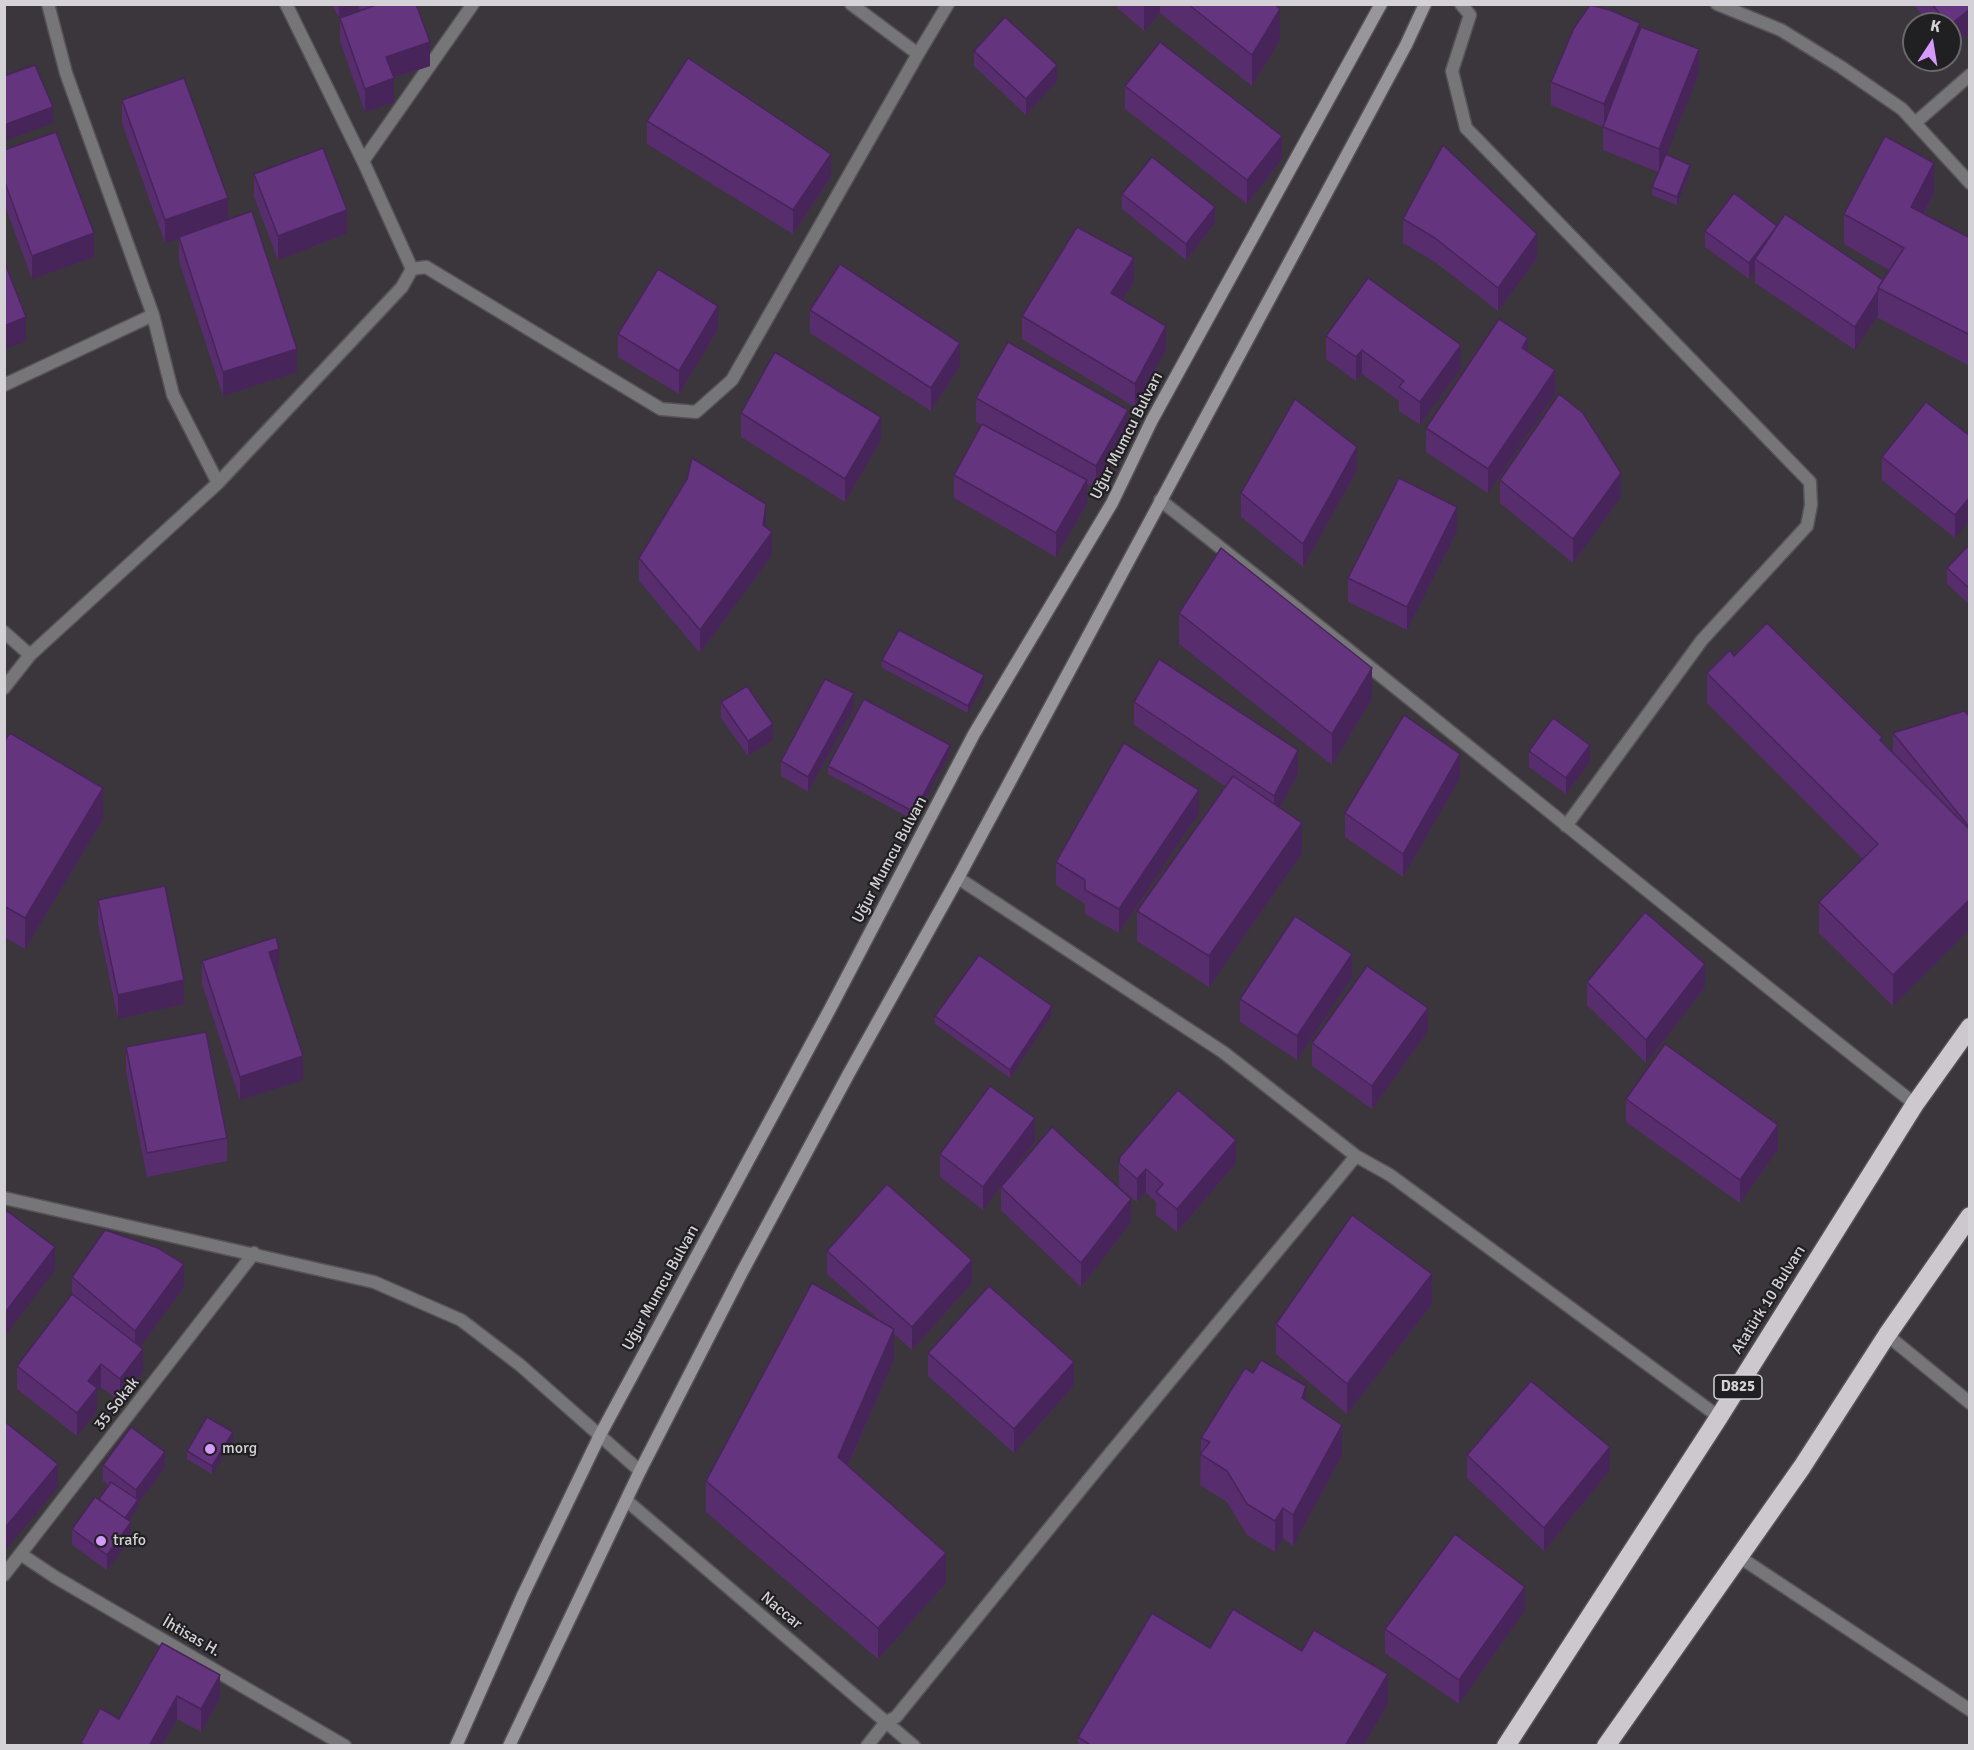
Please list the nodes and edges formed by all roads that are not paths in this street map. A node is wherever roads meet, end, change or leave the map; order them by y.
1 (48, 4) edge
2 (286, 4) edge
3 (473, 4) edge
4 (851, 4) edge
5 (948, 4) edge
6 (1381, 4) edge
7 (1425, 4) edge
8 (1461, 4) edge
9 (1716, 4) edge
10 (918, 54) junction
11 (1970, 75) edge
12 (1915, 123) junction
13 (363, 162) junction
14 (1970, 183) edge
15 (412, 269) junction
16 (153, 315) junction
17 (4, 385) edge
18 (218, 483) junction
19 (1160, 500) junction
20 (4, 632) edge
21 (30, 655) junction
22 (4, 688) edge
23 (1566, 826) junction
24 (958, 878) junction
25 (1970, 1027) edge
26 (1915, 1104) junction
27 (1356, 1156) junction
28 (4, 1198) edge
29 (1970, 1216) edge
30 (254, 1253) junction
31 (1887, 1335) junction
32 (1970, 1403) edge
33 (1719, 1417) junction
34 (600, 1435) junction
35 (640, 1471) junction
36 (627, 1501) junction
37 (22, 1555) junction
38 (1738, 1556) junction
39 (4, 1575) edge
40 (1970, 1710) edge
41 (886, 1722) junction
42 (345, 1746) edge
43 (456, 1746) edge
44 (509, 1746) edge
45 (867, 1746) edge
46 (914, 1746) edge
47 (1506, 1746) edge
48 (1606, 1746) edge

1 - 16 street
2 - 13 street
3 - 13 street
4 - 10 street
5 - 10 street
6 - 34 street, Uğur Mumcu Bulvarı
7 - 19 street
8 - 23 street
9 - 12 street
10 - 15 street
11 - 12 street
12 - 14 street
13 - 15 street
15 - 18 street
16 - 17 street
16 - 18 street
18 - 21 street
19 - 23 street
19 - 24 street
20 - 21 street
21 - 22 street
23 - 26 street
24 - 27 street
24 - 35 street
25 - 26 highway, Atatürk 10 Bulvarı / D825
26 - 33 highway, Atatürk 10 Bulvarı / D825
27 - 33 street
27 - 41 street
28 - 30 street
29 - 31 highway
30 - 34 street
30 - 37 street, 35 Sokak
31 - 32 street
31 - 38 highway
33 - 47 highway, Atatürk 10 Bulvarı / D825
34 - 35 street
34 - 43 street, Uğur Mumcu Bulvarı
35 - 36 street
36 - 41 street, Naccar
36 - 44 street
37 - 39 street, 35 Sokak
37 - 42 street, İhtisas H.
38 - 40 street
38 - 48 highway
41 - 45 street
41 - 46 street, Naccar

